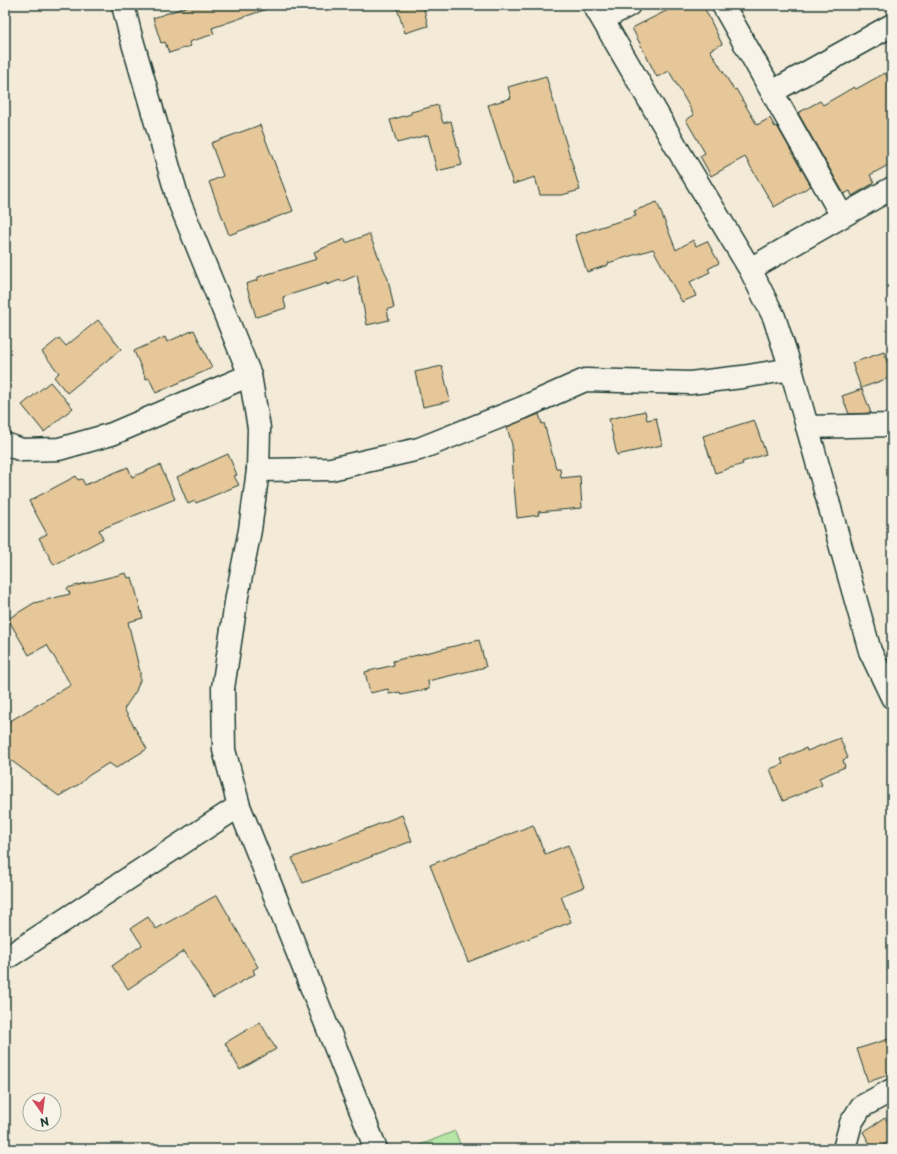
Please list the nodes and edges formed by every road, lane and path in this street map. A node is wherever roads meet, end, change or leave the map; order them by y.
1 (123, 5) edge
2 (629, 5) edge
3 (723, 5) edge
4 (598, 12) edge
5 (892, 25) edge
6 (772, 92) junction
7 (892, 188) edge
8 (842, 216) junction
9 (750, 269) junction
10 (791, 369) junction
11 (250, 376) junction
12 (892, 425) edge
13 (807, 427) junction
14 (5, 444) edge
15 (258, 470) junction
16 (892, 697) edge
17 (239, 806) junction
18 (5, 959) edge
19 (892, 1090) edge
20 (376, 1149) edge
21 (844, 1149) edge

1 - 11 street
2 - 4 street
3 - 6 street
4 - 9 street
5 - 6 street
6 - 8 street
7 - 8 street
8 - 9 street
9 - 10 street
10 - 13 street
10 - 15 street
11 - 14 street
11 - 15 street
12 - 13 street
13 - 16 street
15 - 17 street
17 - 18 street
17 - 20 street
19 - 21 street

